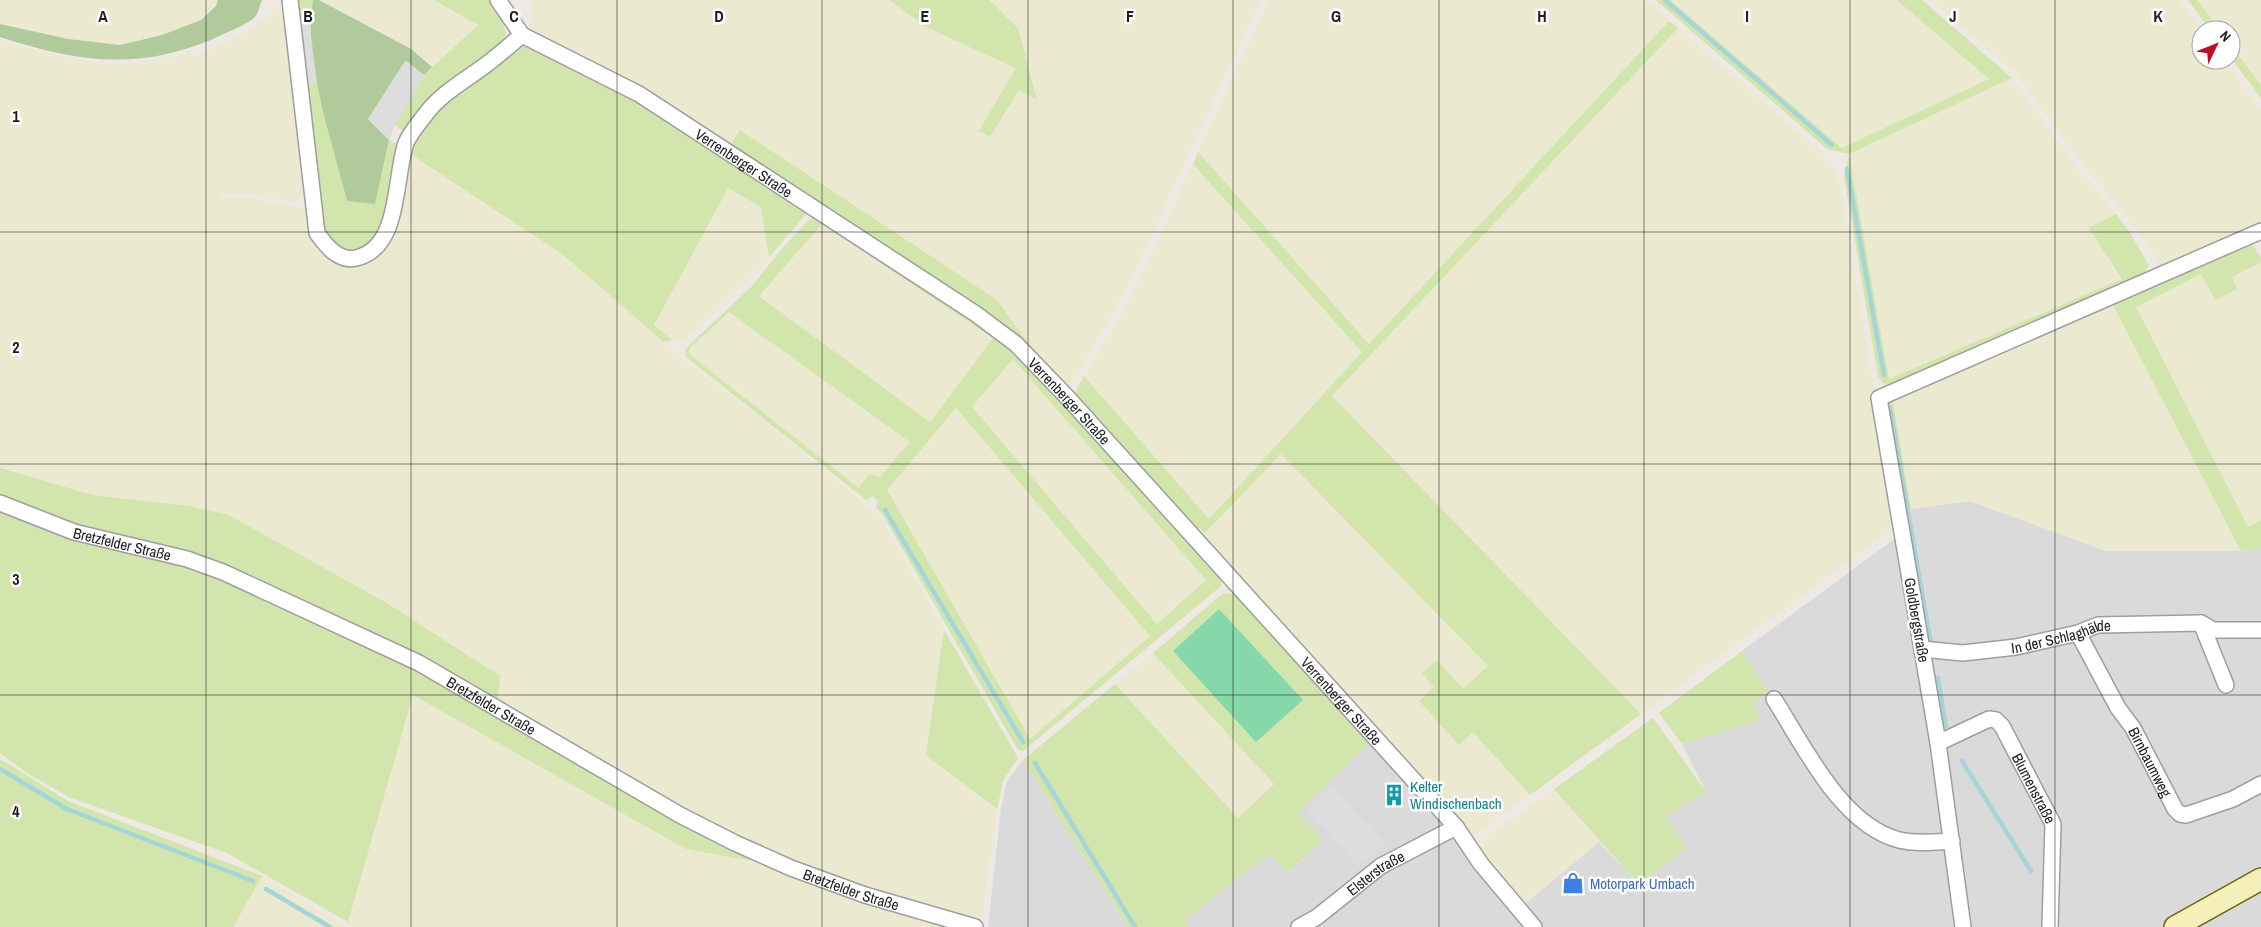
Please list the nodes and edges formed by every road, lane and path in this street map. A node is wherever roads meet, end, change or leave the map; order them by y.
1 (290, 0) edge
2 (498, 0) edge
3 (522, 35) junction
4 (2261, 231) edge
5 (0, 503) edge
6 (2201, 623) junction
7 (2261, 630) edge
8 (2078, 633) junction
9 (1922, 649) junction
10 (2226, 685) dead end
11 (1774, 699) dead end
12 (1938, 744) junction
13 (2261, 784) edge
14 (1456, 827) junction
15 (1952, 842) junction
16 (2261, 879) edge
17 (975, 927) edge
18 (1299, 927) edge
19 (1534, 927) edge
20 (1963, 927) edge
21 (2050, 927) edge
22 (2175, 927) edge

1 - 3 street
2 - 3 street, Verrenberger Straße
3 - 14 street, Verrenberger Straße
4 - 9 street, Goldbergstraße
5 - 17 street, Bretzfelder Straße
6 - 7 street, In der Schlaghälde
6 - 8 street, In der Schlaghälde
6 - 10 street
8 - 9 street, In der Schlaghälde
8 - 13 street, Birnbaumweg
9 - 12 street, Goldbergstraße
11 - 15 street
12 - 15 street, Goldbergstraße
12 - 21 street, Blumenstraße
14 - 18 street, Elsterstraße
14 - 19 street, Verrenberger Straße
15 - 20 street, Goldbergstraße
16 - 22 main road

